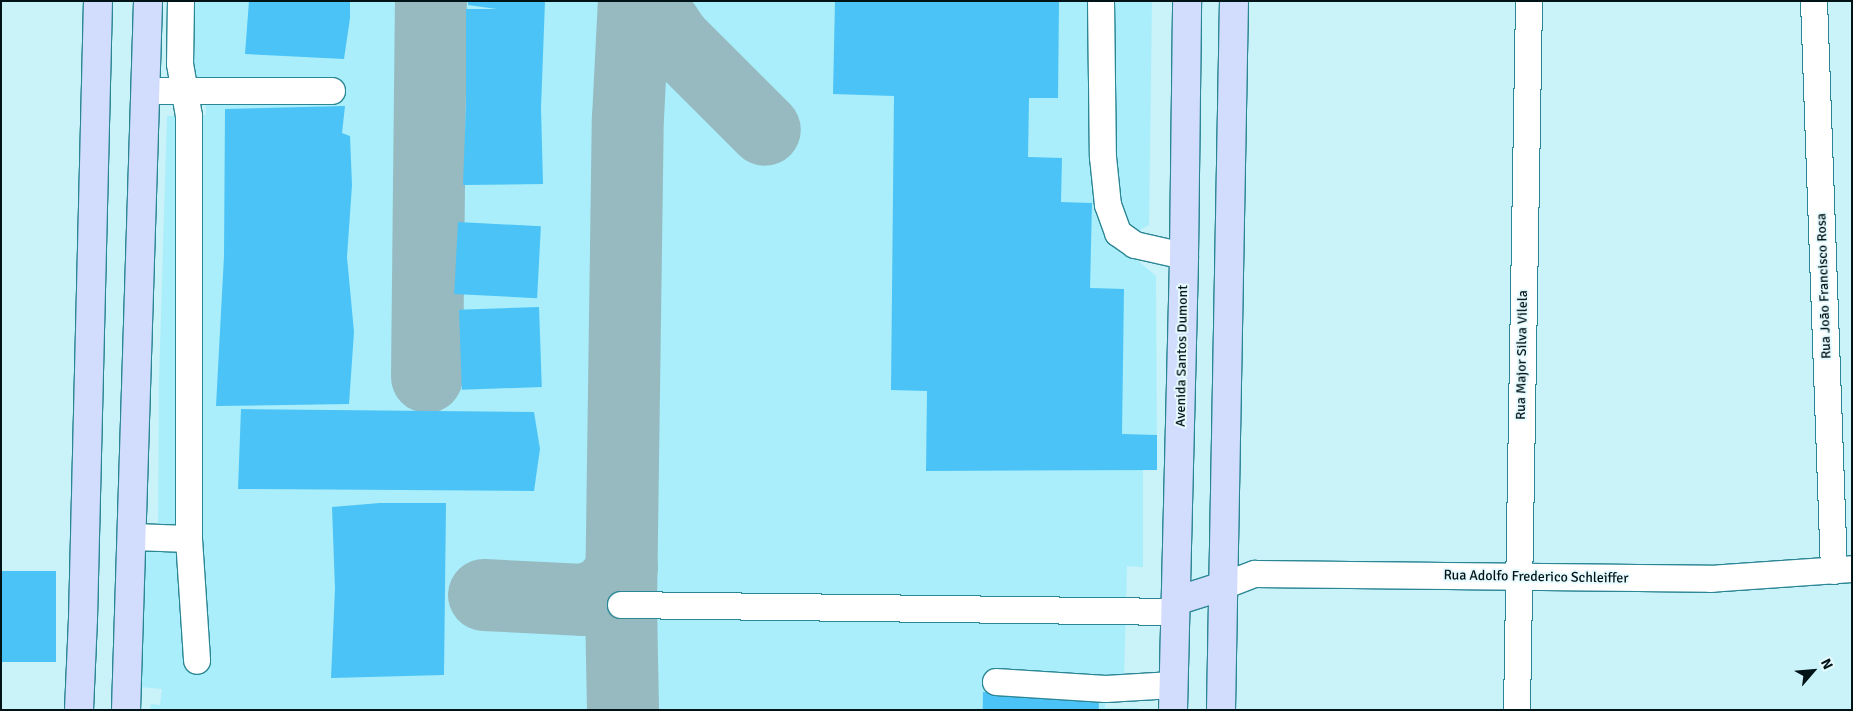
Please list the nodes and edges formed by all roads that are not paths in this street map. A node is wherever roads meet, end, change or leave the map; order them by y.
1 (98, 1) edge
2 (148, 1) edge
3 (181, 1) edge
4 (1101, 1) edge
5 (1187, 1) edge
6 (1234, 1) edge
7 (1529, 1) edge
8 (1814, 1) edge
9 (146, 91) junction
10 (332, 91) dead end
11 (184, 92) junction
12 (1184, 256) junction
13 (133, 537) junction
14 (189, 539) junction
15 (1843, 570) edge
16 (1518, 578) junction
17 (1223, 586) junction
18 (621, 604) dead end
19 (1176, 607) junction
20 (197, 661) dead end
21 (996, 682) dead end
22 (1173, 697) edge
23 (1128, 700) edge
24 (79, 710) edge
25 (126, 710) edge
26 (1221, 710) edge
27 (1517, 710) edge

1 - 24 main road
2 - 9 main road
3 - 11 street
4 - 12 street
5 - 12 main road, Avenida Santos Dumont
6 - 17 main road
7 - 16 street, Rua Major Silva Vilela
8 - 15 street, Rua João Francisco Rosa
9 - 11 street
9 - 13 main road
10 - 11 street
11 - 14 street
12 - 19 main road, Avenida Santos Dumont
13 - 14 street
13 - 25 main road
14 - 20 street
15 - 16 street, Rua Adolfo Frederico Schleiffer
16 - 17 street, Rua Adolfo Frederico Schleiffer
16 - 27 street, Rua Major Silva Vilela
17 - 19 main road
17 - 26 main road
18 - 19 street
19 - 22 main road, Avenida Santos Dumont
21 - 23 street
22 - 23 street

